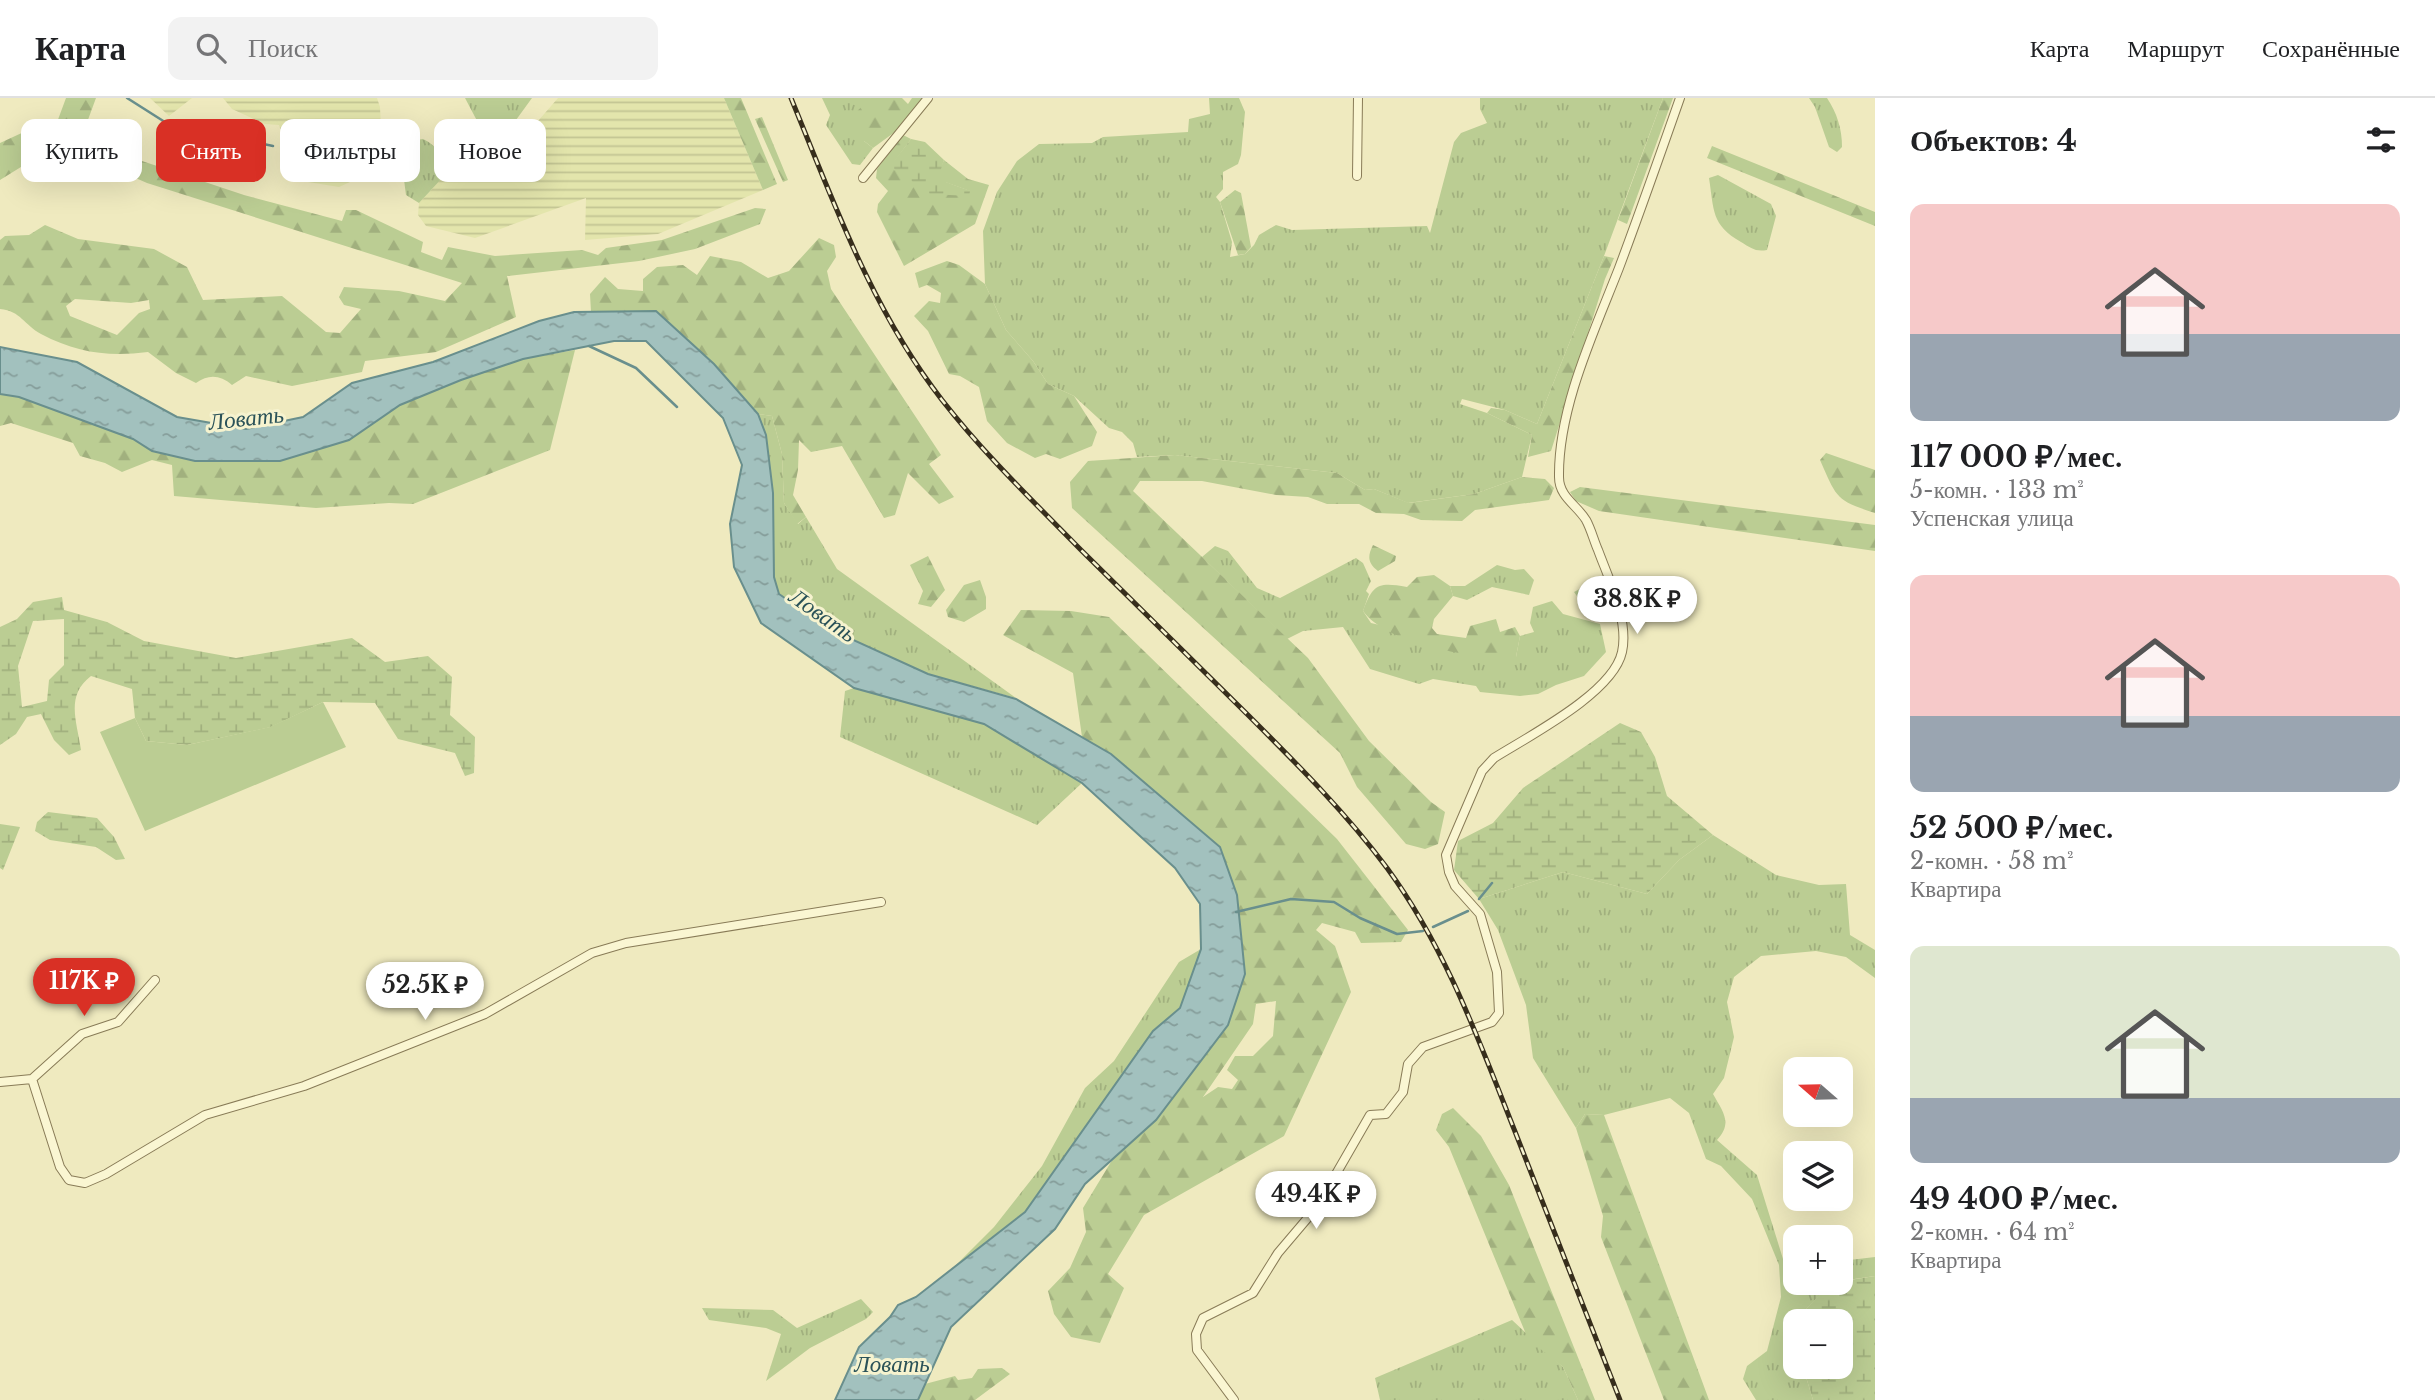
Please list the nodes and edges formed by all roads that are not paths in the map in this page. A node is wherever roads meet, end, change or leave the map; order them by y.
1 (928, 98) edge
2 (1358, 98) edge
3 (1680, 98) edge
4 (1357, 176) dead end
5 (863, 178) dead end
6 (881, 902) dead end
7 (155, 980) dead end
8 (32, 1079) junction
9 (0, 1082) edge
10 (1234, 1400) edge

1 - 5 street
2 - 4 street
3 - 10 street
6 - 8 street
7 - 8 street
8 - 9 street

